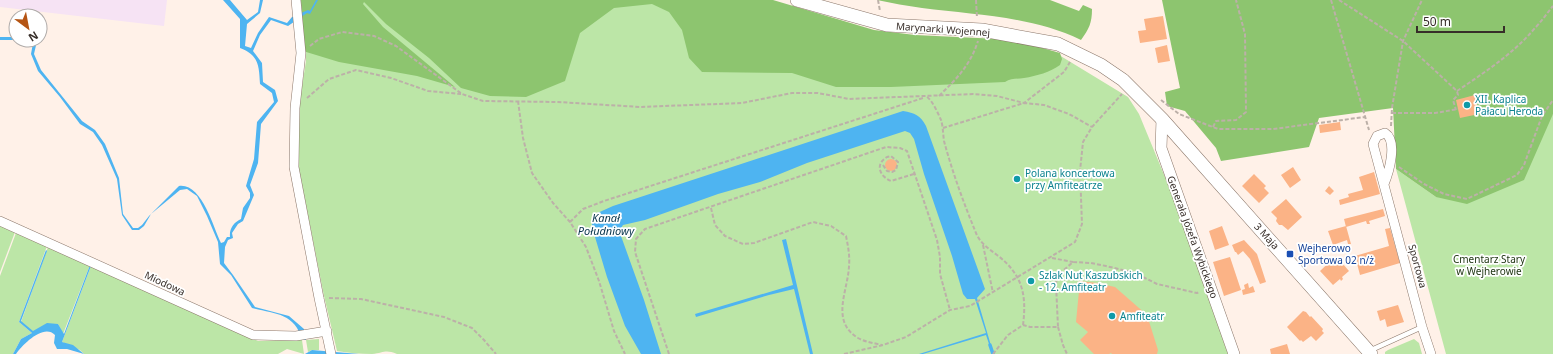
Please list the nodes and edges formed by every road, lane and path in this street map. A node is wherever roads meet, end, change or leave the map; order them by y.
1 (296, 0) edge
2 (797, 0) edge
3 (976, 0) edge
4 (1236, 0) edge
5 (1331, 0) edge
6 (1339, 0) edge
7 (1422, 0) edge
8 (1553, 6) edge
9 (979, 25) junction
10 (1403, 41) junction
11 (1076, 52) junction
12 (301, 54) junction
13 (1457, 91) junction
14 (1124, 92) dead end
15 (462, 94) junction
16 (928, 96) junction
17 (939, 96) junction
18 (1157, 96) dead end
19 (1553, 100) edge
20 (518, 102) junction
21 (1024, 103) junction
22 (296, 108) junction
23 (1392, 113) junction
24 (1365, 117) junction
25 (1162, 118) junction
26 (1092, 127) junction
27 (943, 128) junction
28 (1213, 128) junction
29 (1391, 139) junction
30 (1373, 144) junction
31 (1391, 162) junction
32 (883, 165) dead end
33 (914, 174) junction
34 (1384, 184) junction
35 (711, 208) junction
36 (0, 221) edge
37 (570, 222) junction
38 (983, 242) junction
39 (1051, 258) junction
40 (1073, 262) junction
41 (1018, 277) junction
42 (1211, 287) junction
43 (993, 292) junction
44 (319, 298) junction
45 (950, 310) junction
46 (1023, 325) junction
47 (1058, 327) junction
48 (1422, 327) junction
49 (327, 331) junction
50 (883, 345) junction
51 (1370, 352) edge
52 (331, 354) edge
53 (496, 354) edge
54 (626, 354) edge
55 (669, 354) edge
56 (844, 354) edge
57 (993, 354) edge
58 (1067, 354) edge
59 (1234, 354) edge
60 (1431, 354) edge

1 - 12 street
2 - 9 main road, Marynarki Wojennej
3 - 9 path
4 - 28 path
5 - 24 path
6 - 10 path
7 - 10 path
8 - 13 path
9 - 11 main road, Marynarki Wojennej
9 - 17 path
10 - 13 path
10 - 23 path
11 - 21 path
11 - 25 main road, Marynarki Wojennej
12 - 15 path
12 - 22 street
13 - 23 path
14 - 26 path
15 - 20 path
15 - 22 path
16 - 17 path
16 - 20 path
16 - 27 path
16 - 37 path
17 - 21 path
18 - 28 path
19 - 31 path
20 - 37 path
21 - 26 path
21 - 27 path
22 - 44 street
23 - 29 path
24 - 28 path
24 - 30 path
25 - 42 street, Generała Józefa Wybickiego
25 - 51 main road, 3 Maja
26 - 39 path
27 - 38 path
29 - 30 street
29 - 31 street
30 - 34 street, Sportowa
31 - 34 street
32 - 33 path
33 - 35 path
33 - 45 path
34 - 48 street, Sportowa
35 - 50 path
35 - 55 path
36 - 49 street, Miodowa
37 - 54 path
38 - 41 path
38 - 43 path
39 - 40 path
39 - 41 path
40 - 42 path
40 - 47 path
41 - 43 path
41 - 46 path
42 - 59 street, Generała Józefa Wybickiego
43 - 45 path
44 - 49 street
44 - 53 path
45 - 50 path
46 - 47 path
46 - 57 path
47 - 58 path
48 - 51 lane
48 - 60 street, Sportowa
49 - 52 street
50 - 56 path

